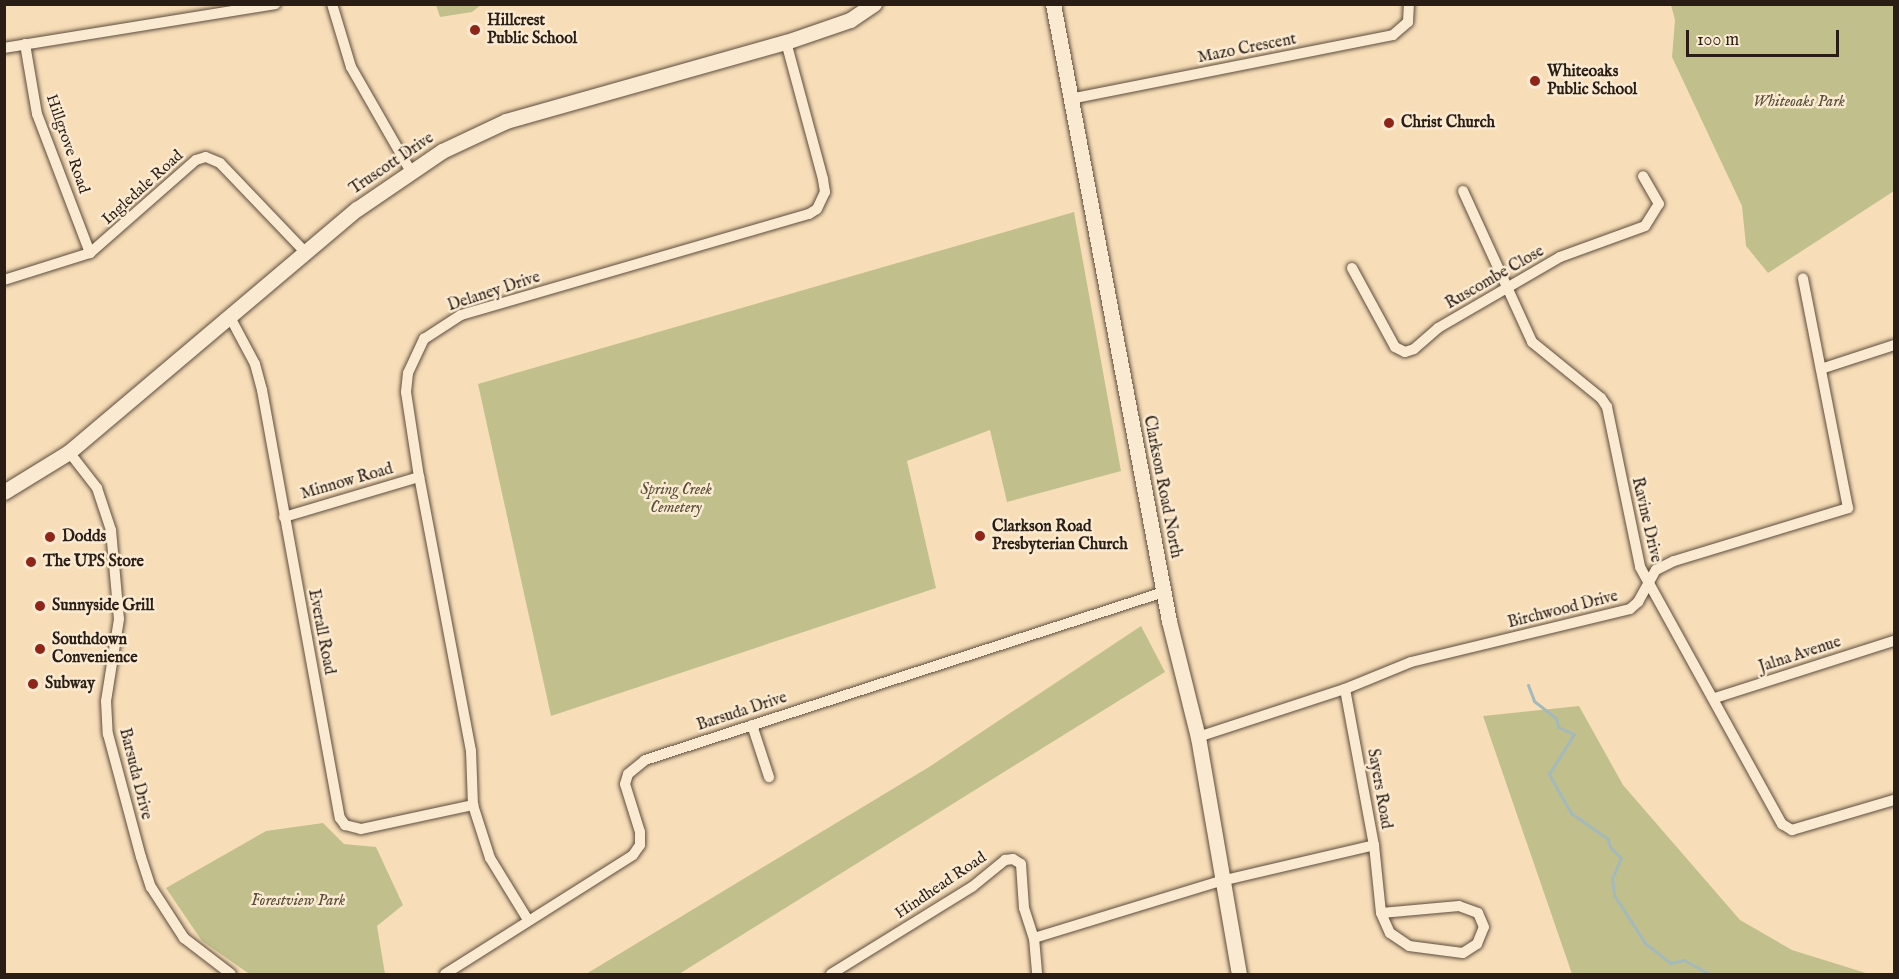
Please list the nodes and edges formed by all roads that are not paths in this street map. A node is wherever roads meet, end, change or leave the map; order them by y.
1 (275, 4) edge
2 (332, 4) edge
3 (874, 4) edge
4 (1053, 4) edge
5 (1408, 4) edge
6 (786, 42) junction
7 (25, 44) junction
8 (4, 48) edge
9 (1070, 99) junction
10 (410, 170) junction
11 (1643, 176) dead end
12 (1463, 191) dead end
13 (90, 253) junction
14 (306, 253) junction
15 (1352, 268) dead end
16 (1803, 278) dead end
17 (4, 280) edge
18 (1505, 288) junction
19 (231, 319) junction
20 (1894, 345) edge
21 (1821, 369) junction
22 (69, 452) junction
23 (419, 477) junction
24 (6, 490) edge
25 (284, 517) junction
26 (1646, 582) junction
27 (1164, 592) junction
28 (1894, 641) edge
29 (1345, 689) junction
30 (1715, 698) junction
31 (752, 724) junction
32 (1198, 737) junction
33 (769, 777) dead end
34 (1894, 800) edge
35 (473, 805) junction
36 (1374, 845) junction
37 (1221, 881) junction
38 (1382, 913) junction
39 (528, 920) junction
40 (1034, 938) junction
41 (847, 970) edge
42 (231, 975) edge
43 (445, 975) edge
44 (831, 975) edge
45 (1037, 975) edge
46 (1239, 975) edge

1 - 7 street
2 - 10 street
3 - 6 street, Truscott Drive
4 - 9 street, Clarkson Road North
5 - 9 street, Mazo Crescent
6 - 10 street, Truscott Drive
6 - 23 street, Delaney Drive
7 - 8 street
7 - 13 street, Hillgrove Road
9 - 27 street, Clarkson Road North
10 - 14 street, Truscott Drive
11 - 18 street, Ruscombe Close
12 - 18 street, Ravine Drive
13 - 14 street, Ingledale Road
13 - 17 street, Ingledale Road
14 - 19 street, Truscott Drive
15 - 18 street, Ruscombe Close
16 - 21 street, Birchwood Drive
18 - 26 street, Ravine Drive
19 - 22 street, Truscott Drive
19 - 25 street, Everall Road
20 - 21 street
21 - 26 street, Birchwood Drive
22 - 24 street, Truscott Drive
22 - 42 street, Barsuda Drive
23 - 25 street, Minnow Road
23 - 35 street, Delaney Drive
25 - 35 street, Everall Road
26 - 29 street, Birchwood Drive
26 - 30 street, Ravine Drive
27 - 31 street, Barsuda Drive
27 - 32 street, Clarkson Road North
28 - 30 street, Jalna Avenue
29 - 32 street, Birchwood Drive
29 - 36 street, Sayers Road
30 - 34 street, Ravine Drive
31 - 33 street
31 - 39 street, Barsuda Drive
32 - 37 street, Clarkson Road North
35 - 39 street, Delaney Drive
36 - 37 street, Sayers Road
36 - 38 street
37 - 40 street
37 - 46 street, Clarkson Road North
38 - 38 street
39 - 43 street, Barsuda Drive
40 - 41 street, Hindhead Road
40 - 45 street
41 - 44 street, Hindhead Road

